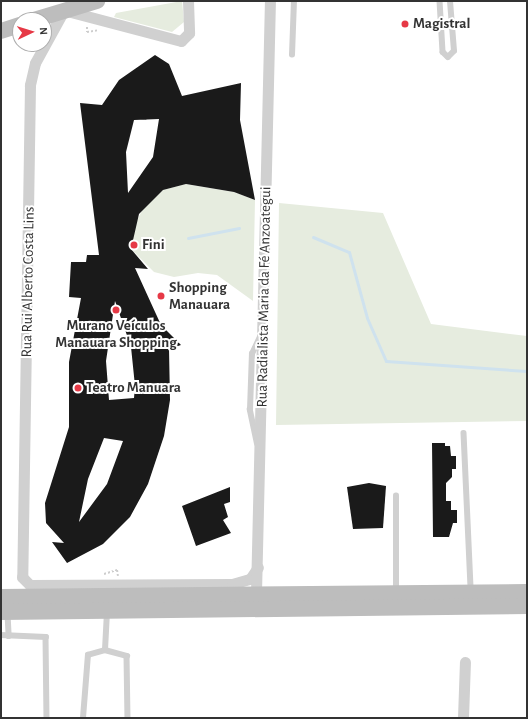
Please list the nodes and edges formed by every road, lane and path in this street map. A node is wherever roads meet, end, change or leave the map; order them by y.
1 (97, 1) edge
2 (188, 1) edge
3 (270, 1) edge
4 (294, 1) edge
5 (440, 1) edge
6 (450, 1) edge
7 (64, 10) junction
8 (52, 14) edge
9 (12, 27) edge
10 (2, 29) edge
11 (292, 55) dead end
12 (464, 433) dead end
13 (396, 496) dead end
14 (258, 567) junction
15 (140, 584) junction
16 (206, 584) junction
17 (527, 592) edge
18 (256, 593) junction
19 (396, 593) junction
20 (471, 593) junction
21 (193, 594) junction
22 (156, 595) junction
23 (1, 597) edge
24 (527, 606) edge
25 (5, 612) edge
26 (107, 613) junction
27 (1, 635) edge
28 (9, 636) junction
29 (105, 650) junction
30 (466, 662) dead end
31 (47, 718) edge
32 (83, 718) edge
33 (128, 718) edge
34 (463, 718) edge

1 - 7 main road
2 - 7 street
3 - 14 street, Rua Radialista Maria da Fé Anzoategui
4 - 11 lane
5 - 6 lane
7 - 8 main road
7 - 15 street, Rua Rui Alberto Costa Lins
9 - 10 main road
12 - 20 lane
13 - 19 lane
14 - 16 street, Rua Rui Alberto Costa Lins
14 - 18 street, Rua Radialista Maria da Fé Anzoategui
15 - 16 street, Rua Rui Alberto Costa Lins
15 - 22 main road
16 - 21 main road
17 - 20 main road
18 - 19 main road
18 - 21 main road
19 - 20 main road
21 - 22 main road
22 - 23 main road
24 - 26 main road
25 - 26 main road
25 - 28 lane
26 - 29 lane
27 - 28 lane
28 - 31 lane
29 - 32 lane
29 - 33 lane
30 - 34 street

